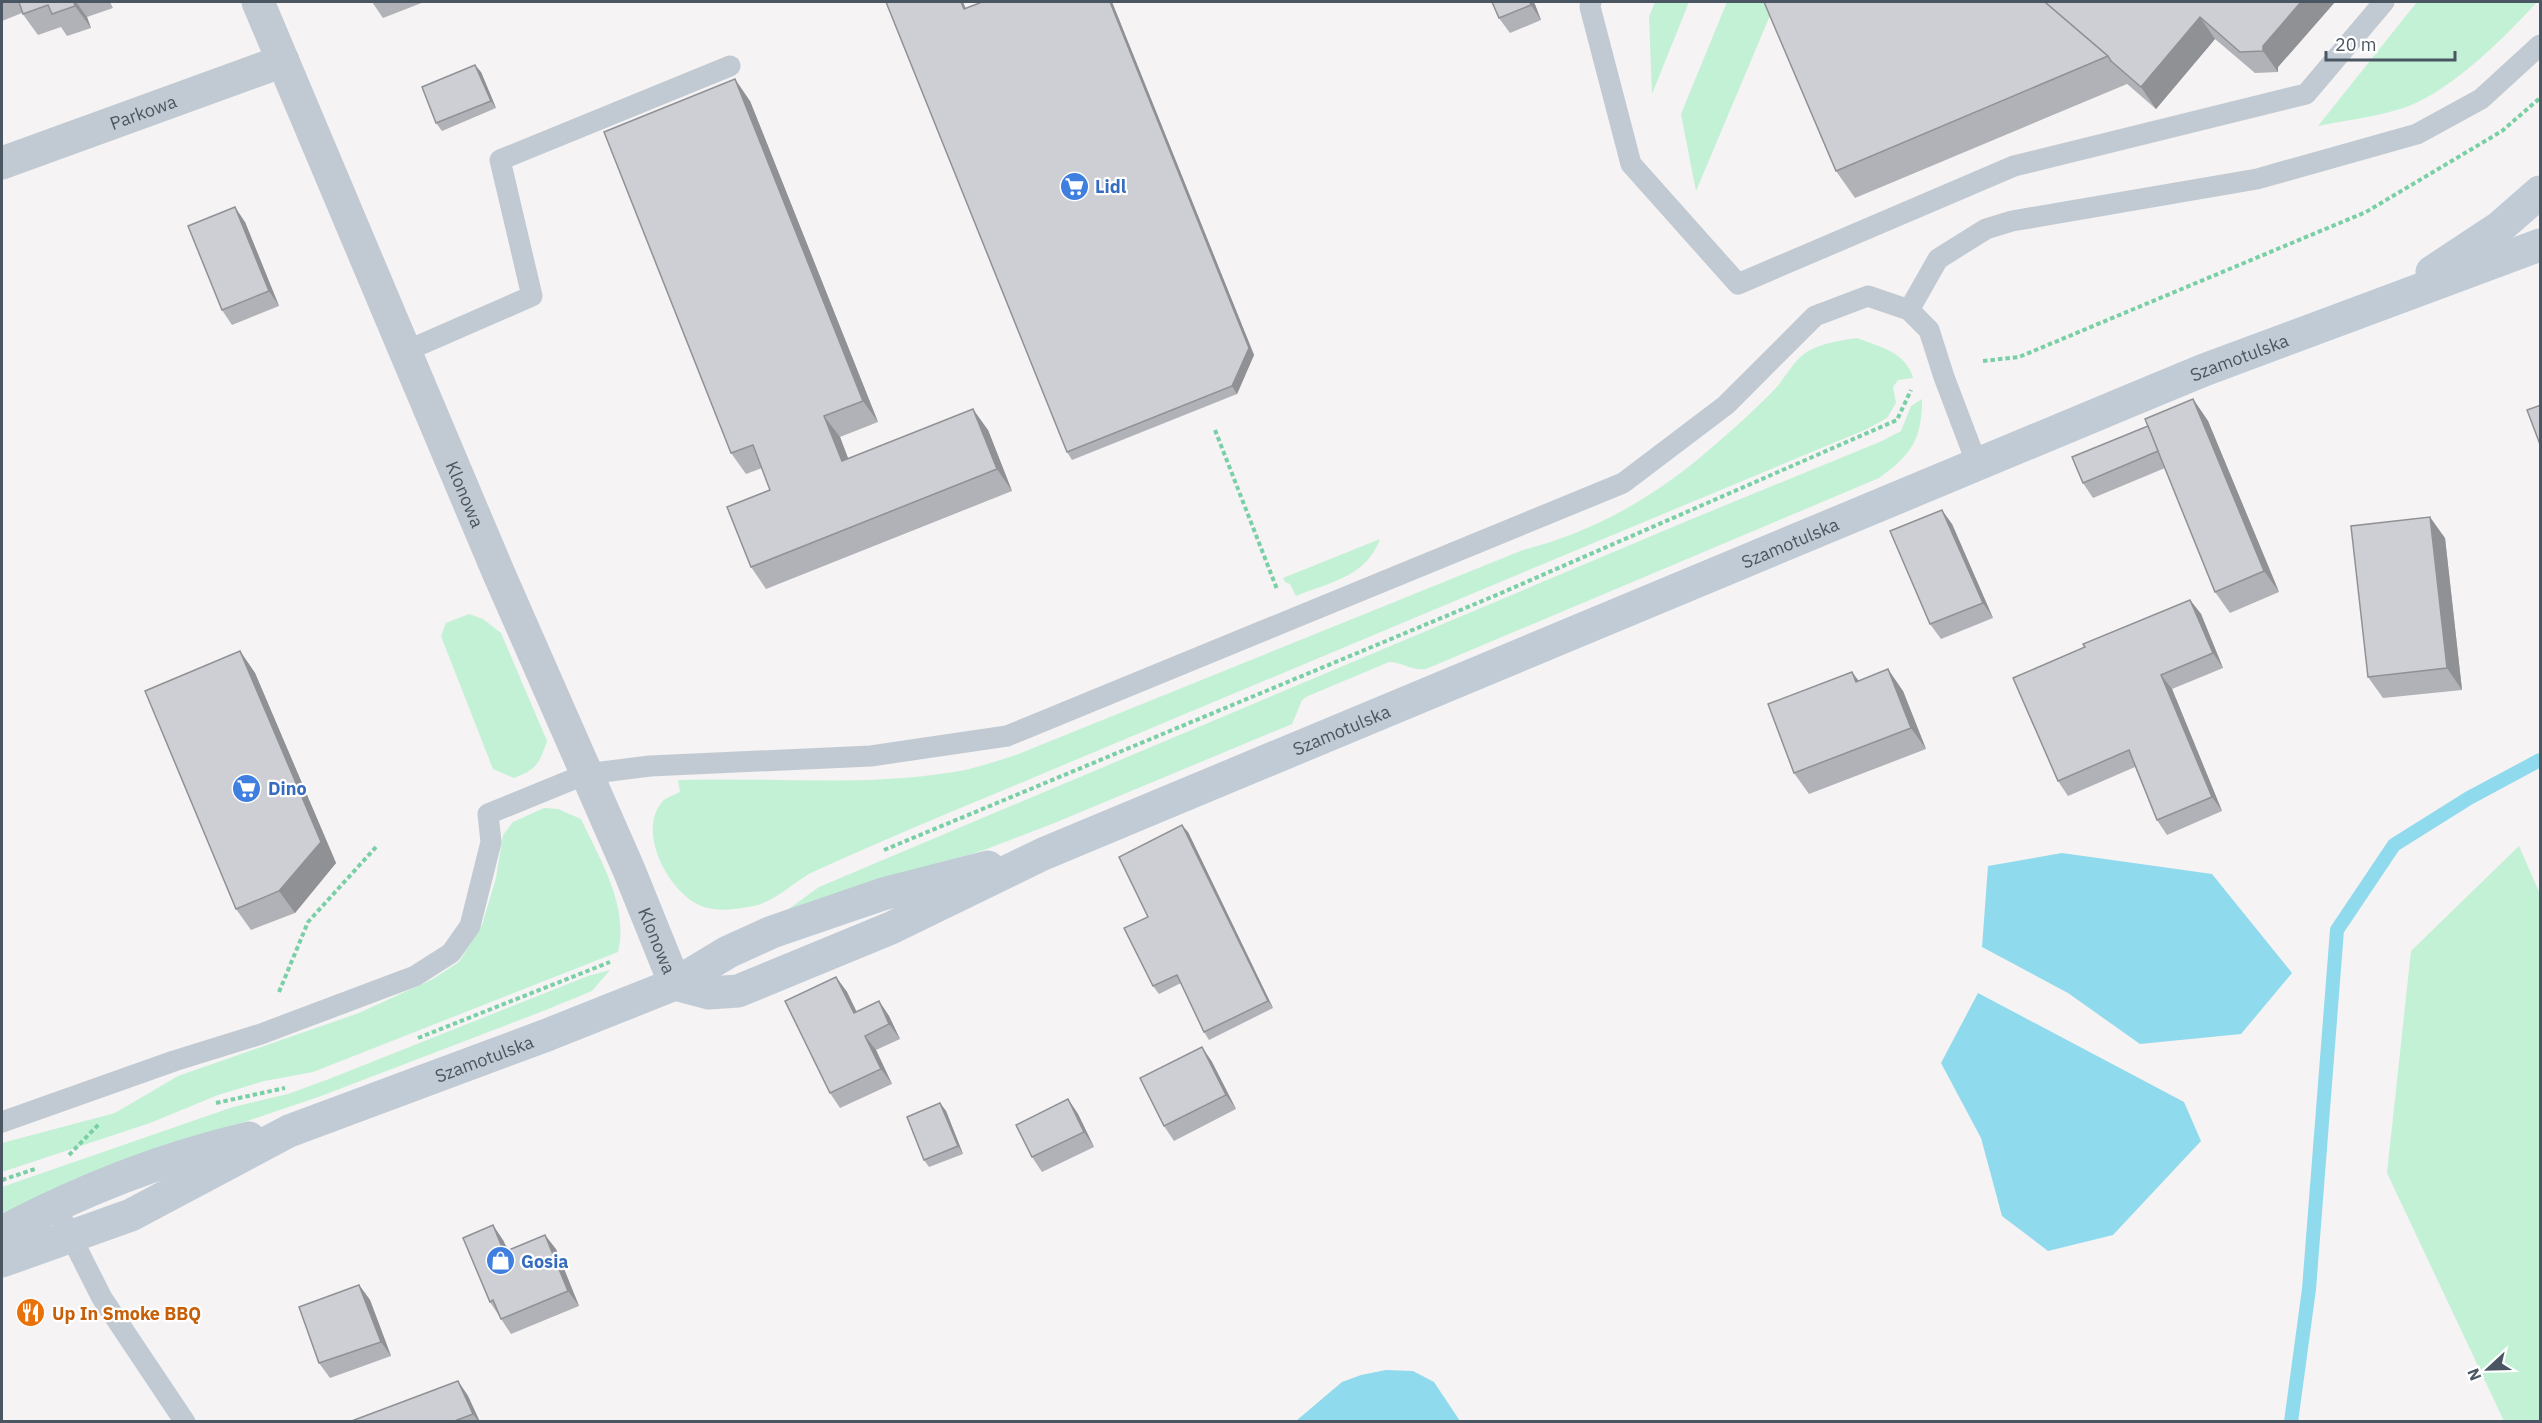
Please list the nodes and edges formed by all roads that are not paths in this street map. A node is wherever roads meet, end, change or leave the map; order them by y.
1 (258, 2) edge
2 (1591, 2) edge
3 (2384, 2) edge
4 (2541, 45) edge
5 (283, 62) junction
6 (729, 66) dead end
7 (2, 163) edge
8 (2541, 192) edge
9 (2541, 245) edge
10 (1909, 310) junction
11 (2360, 313) junction
12 (406, 351) junction
13 (1977, 464) junction
14 (586, 774) junction
15 (675, 984) junction
16 (2, 1122) edge
17 (289, 1131) junction
18 (55, 1205) junction
19 (2, 1232) edge
20 (70, 1238) junction
21 (2, 1261) edge
22 (185, 1422) edge

1 - 5 street, Klonowa
2 - 3 lane
4 - 10 lane
5 - 7 street, Parkowa
5 - 12 street, Klonowa
6 - 12 lane
8 - 11 street
9 - 11 street, Szamotulska
10 - 13 lane
10 - 14 lane
11 - 13 street, Szamotulska
12 - 14 street, Klonowa
13 - 15 street, Szamotulska
14 - 15 street, Klonowa
14 - 16 lane
15 - 17 street, Szamotulska
17 - 18 street, Szamotulska
17 - 20 street, Szamotulska
18 - 19 street, Szamotulska
18 - 20 lane
20 - 21 street, Szamotulska
20 - 22 lane

